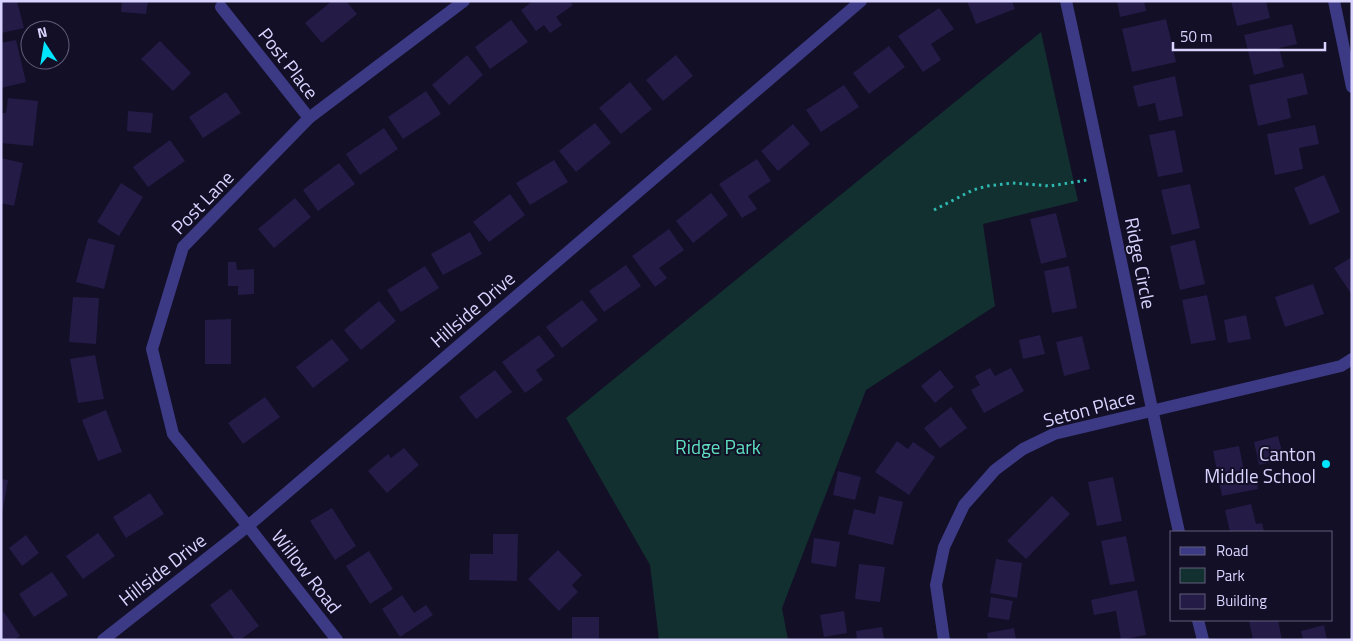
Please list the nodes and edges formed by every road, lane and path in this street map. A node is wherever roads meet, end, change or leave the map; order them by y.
1 (464, 1) edge
2 (861, 1) edge
3 (1066, 1) edge
4 (1334, 1) edge
5 (221, 7) dead end
6 (1352, 87) edge
7 (309, 118) junction
8 (1104, 177) junction
9 (934, 210) dead end
10 (1352, 359) edge
11 (1152, 411) junction
12 (248, 526) junction
13 (1179, 531) edge
14 (1198, 621) edge
15 (103, 640) edge
16 (337, 640) edge
17 (944, 640) edge
18 (1203, 640) edge

1 - 7 street, Post Lane
2 - 12 street, Hillside Drive
3 - 8 street, Ridge Circle
4 - 6 street
5 - 7 street, Post Place
7 - 12 street, Post Lane
8 - 9 path
8 - 11 street, Ridge Circle
10 - 11 street, Seton Place
11 - 13 street, Ridge Circle
11 - 17 street, Seton Place
12 - 15 street, Hillside Drive
12 - 16 street, Willow Road
14 - 18 street

